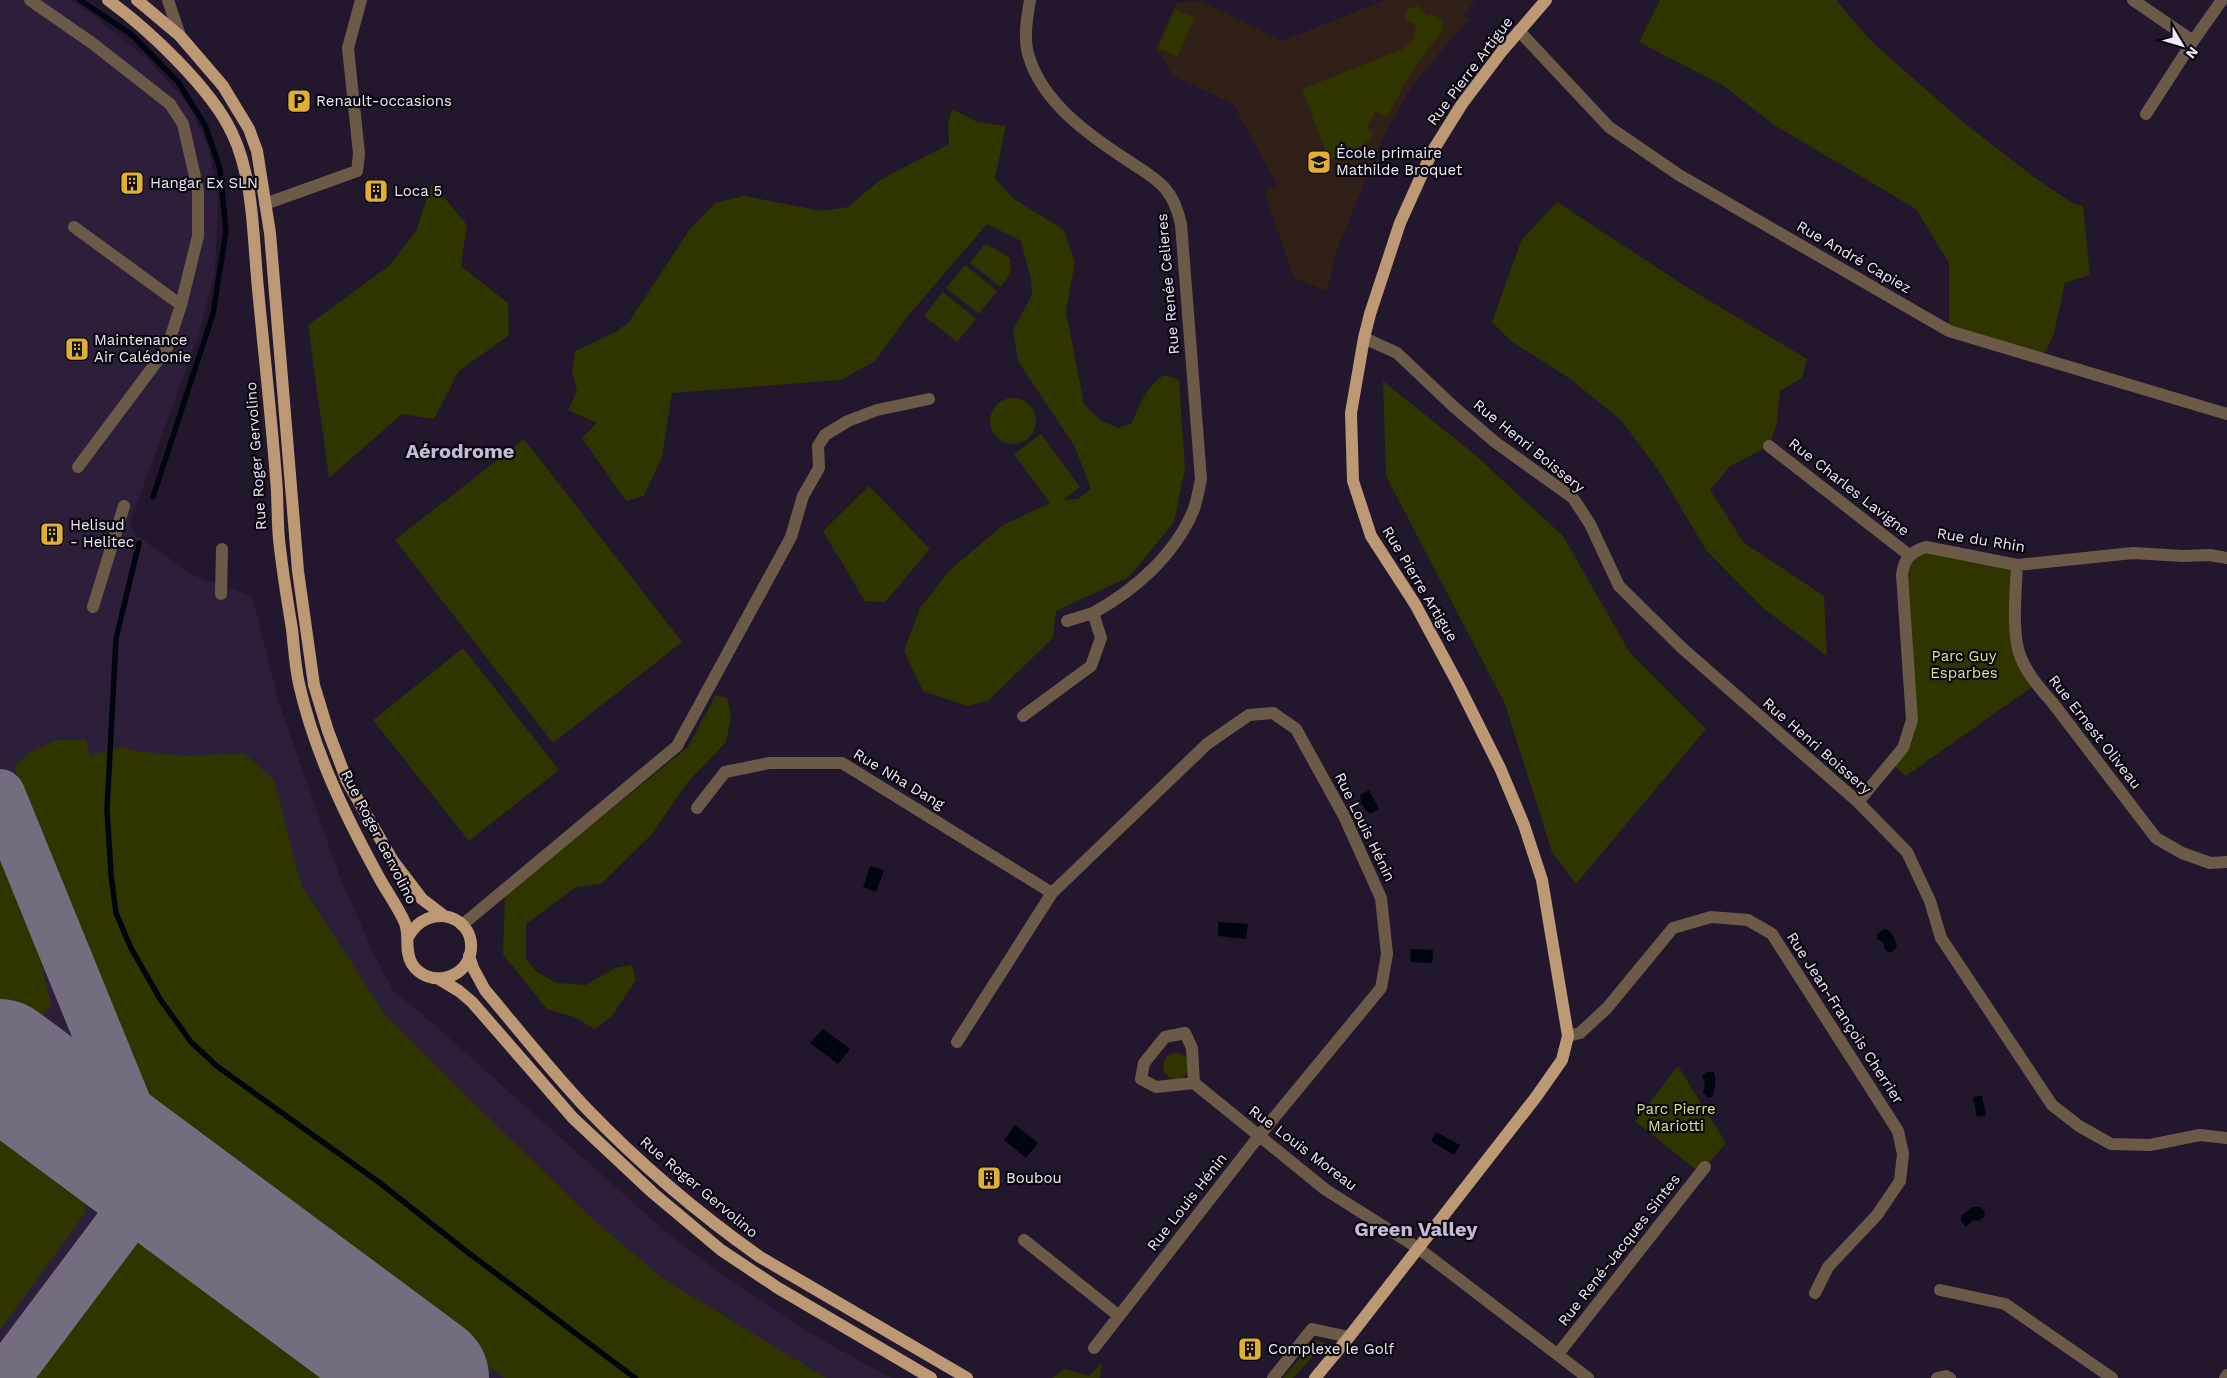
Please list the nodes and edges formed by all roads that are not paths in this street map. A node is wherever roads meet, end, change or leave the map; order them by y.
1 (30, 0) edge
2 (108, 0) edge
3 (137, 0) edge
4 (168, 0) edge
5 (361, 0) edge
6 (1030, 0) edge
7 (1546, 0) edge
8 (2133, 0) edge
9 (2222, 0) edge
10 (1519, 31) junction
11 (180, 36) junction
12 (2193, 41) junction
13 (2146, 114) dead end
14 (265, 204) junction
15 (74, 227) dead end
16 (181, 305) junction
17 (1364, 338) junction
18 (929, 398) dead end
19 (2227, 414) edge
20 (1769, 446) dead end
21 (78, 467) dead end
22 (124, 506) dead end
23 (222, 549) dead end
24 (1910, 555) junction
25 (2227, 558) edge
26 (2017, 565) junction
27 (221, 594) dead end
28 (93, 607) dead end
29 (1093, 613) junction
30 (1067, 621) dead end
31 (1023, 716) dead end
32 (1858, 802) junction
33 (697, 808) dead end
34 (2227, 862) edge
35 (1052, 893) junction
36 (443, 915) junction
37 (462, 925) junction
38 (408, 937) junction
39 (469, 956) junction
40 (439, 979) junction
41 (1568, 1036) junction
42 (957, 1042) dead end
43 (1194, 1083) junction
44 (1259, 1136) junction
45 (2227, 1138) edge
46 (1705, 1167) dead end
47 (1024, 1240) dead end
48 (1418, 1248) junction
49 (1940, 1290) dead end
50 (1815, 1292) dead end
51 (1119, 1316) junction
52 (1349, 1337) junction
53 (1094, 1348) dead end
54 (1558, 1354) junction
55 (931, 1378) edge
56 (967, 1378) edge
57 (1273, 1378) edge
58 (1315, 1378) edge
59 (1588, 1378) edge
60 (1937, 1378) edge
61 (1950, 1378) edge
62 (2112, 1378) edge

1 - 16 street
2 - 38 main road, Rue Roger Gervolino
3 - 11 main road, Rue Roger Gervolino
4 - 11 street
5 - 14 street
6 - 29 street, Rue Renée Celieres
7 - 10 main road, Rue Pierre Artigue
8 - 12 street
9 - 12 street
10 - 17 main road, Rue Pierre Artigue
10 - 19 street, Rue André Capiez
11 - 14 main road, Rue Roger Gervolino
12 - 13 street
14 - 36 main road, Rue Roger Gervolino
15 - 16 street
16 - 21 street
17 - 32 street, Rue Henri Boissery
17 - 41 main road, Rue Pierre Artigue
18 - 37 street
20 - 24 street, Rue Charles Lavigne
22 - 28 street
23 - 27 street
24 - 26 street, Rue du Rhin
24 - 32 street
25 - 26 street, Rue du Rhin
26 - 34 street, Rue Ernest Oliveau
29 - 30 street, Rue Renée Celieres
29 - 31 street
32 - 45 street, Rue Henri Boissery
33 - 35 street, Rue Nha Dang
35 - 42 street, Rue Louis Hénin
35 - 44 street, Rue Louis Hénin
36 - 37 main road
36 - 38 main road
37 - 39 main road
38 - 40 main road
39 - 40 main road
39 - 56 main road, Rue Roger Gervolino
40 - 55 main road
41 - 48 main road
41 - 50 street, Rue Jean-François Cherrier
43 - 43 street
43 - 44 street, Rue Louis Moreau
44 - 48 street, Rue Louis Moreau
44 - 51 street, Rue Louis Hénin
46 - 54 street, Rue René-Jacques Sintes
47 - 51 street
48 - 52 main road
48 - 54 street, Rue Louis Moreau
49 - 62 street
51 - 53 street, Rue Louis Hénin
52 - 57 street
52 - 58 main road
54 - 59 street, Rue Louis Moreau
60 - 61 street

